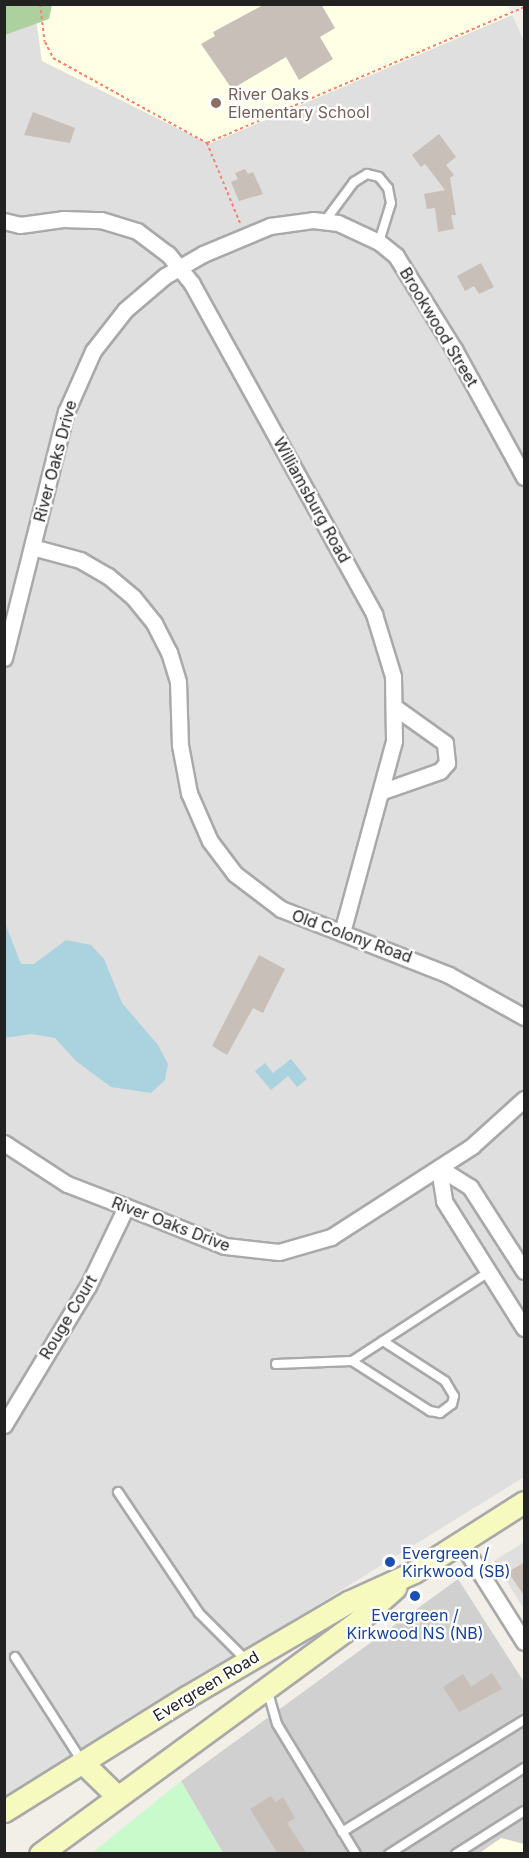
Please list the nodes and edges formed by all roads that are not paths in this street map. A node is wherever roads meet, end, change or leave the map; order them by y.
1 (4, 221) edge
2 (325, 221) junction
3 (379, 242) junction
4 (180, 266) junction
5 (525, 477) edge
6 (32, 547) junction
7 (4, 658) edge
8 (396, 708) junction
9 (383, 790) junction
10 (342, 933) junction
11 (525, 1017) edge
12 (525, 1099) edge
13 (4, 1143) edge
14 (439, 1168) junction
15 (126, 1207) junction
16 (520, 1253) edge
17 (525, 1271) edge
18 (489, 1272) junction
19 (525, 1328) edge
20 (383, 1341) junction
21 (352, 1361) junction
22 (276, 1364) dead end
23 (4, 1425) edge
24 (118, 1492) dead end
25 (525, 1502) edge
26 (461, 1542) junction
27 (414, 1572) junction
28 (525, 1642) edge
29 (15, 1657) dead end
30 (247, 1661) junction
31 (266, 1688) junction
32 (525, 1720) edge
33 (82, 1762) junction
34 (525, 1768) edge
35 (117, 1796) junction
36 (4, 1810) edge
37 (525, 1811) edge
38 (342, 1832) junction
39 (40, 1854) edge
40 (356, 1854) edge
41 (389, 1854) edge
42 (456, 1854) edge

1 - 4 street, Williamsburg Road
2 - 3 street, Brookwood Street
2 - 3 lane
2 - 4 street, Brookwood Street
3 - 5 street, Brookwood Street
4 - 6 street, River Oaks Drive
4 - 8 street, Williamsburg Road
6 - 7 street, River Oaks Drive
6 - 10 street, Old Colony Road
8 - 9 street, Williamsburg Road
8 - 9 street
9 - 10 street, Williamsburg Road
10 - 11 street, Old Colony Road
12 - 14 street
13 - 15 street, River Oaks Drive
14 - 15 street, River Oaks Drive
14 - 16 street
14 - 18 street
15 - 23 street, Rouge Court
16 - 17 street
18 - 19 street
18 - 20 lane
20 - 21 lane
20 - 21 lane
21 - 22 lane
24 - 30 lane
25 - 26 street, Evergreen Road
26 - 27 street, Evergreen Road
26 - 28 street
27 - 30 street, Evergreen Road
27 - 31 street, Evergreen Road
29 - 33 lane
30 - 31 street
30 - 33 street, Evergreen Road
31 - 35 street, Evergreen Road
31 - 38 lane
32 - 38 lane
33 - 35 street
33 - 36 street, Evergreen Road
34 - 41 lane
35 - 39 street, Evergreen Road
37 - 42 lane
38 - 40 lane

